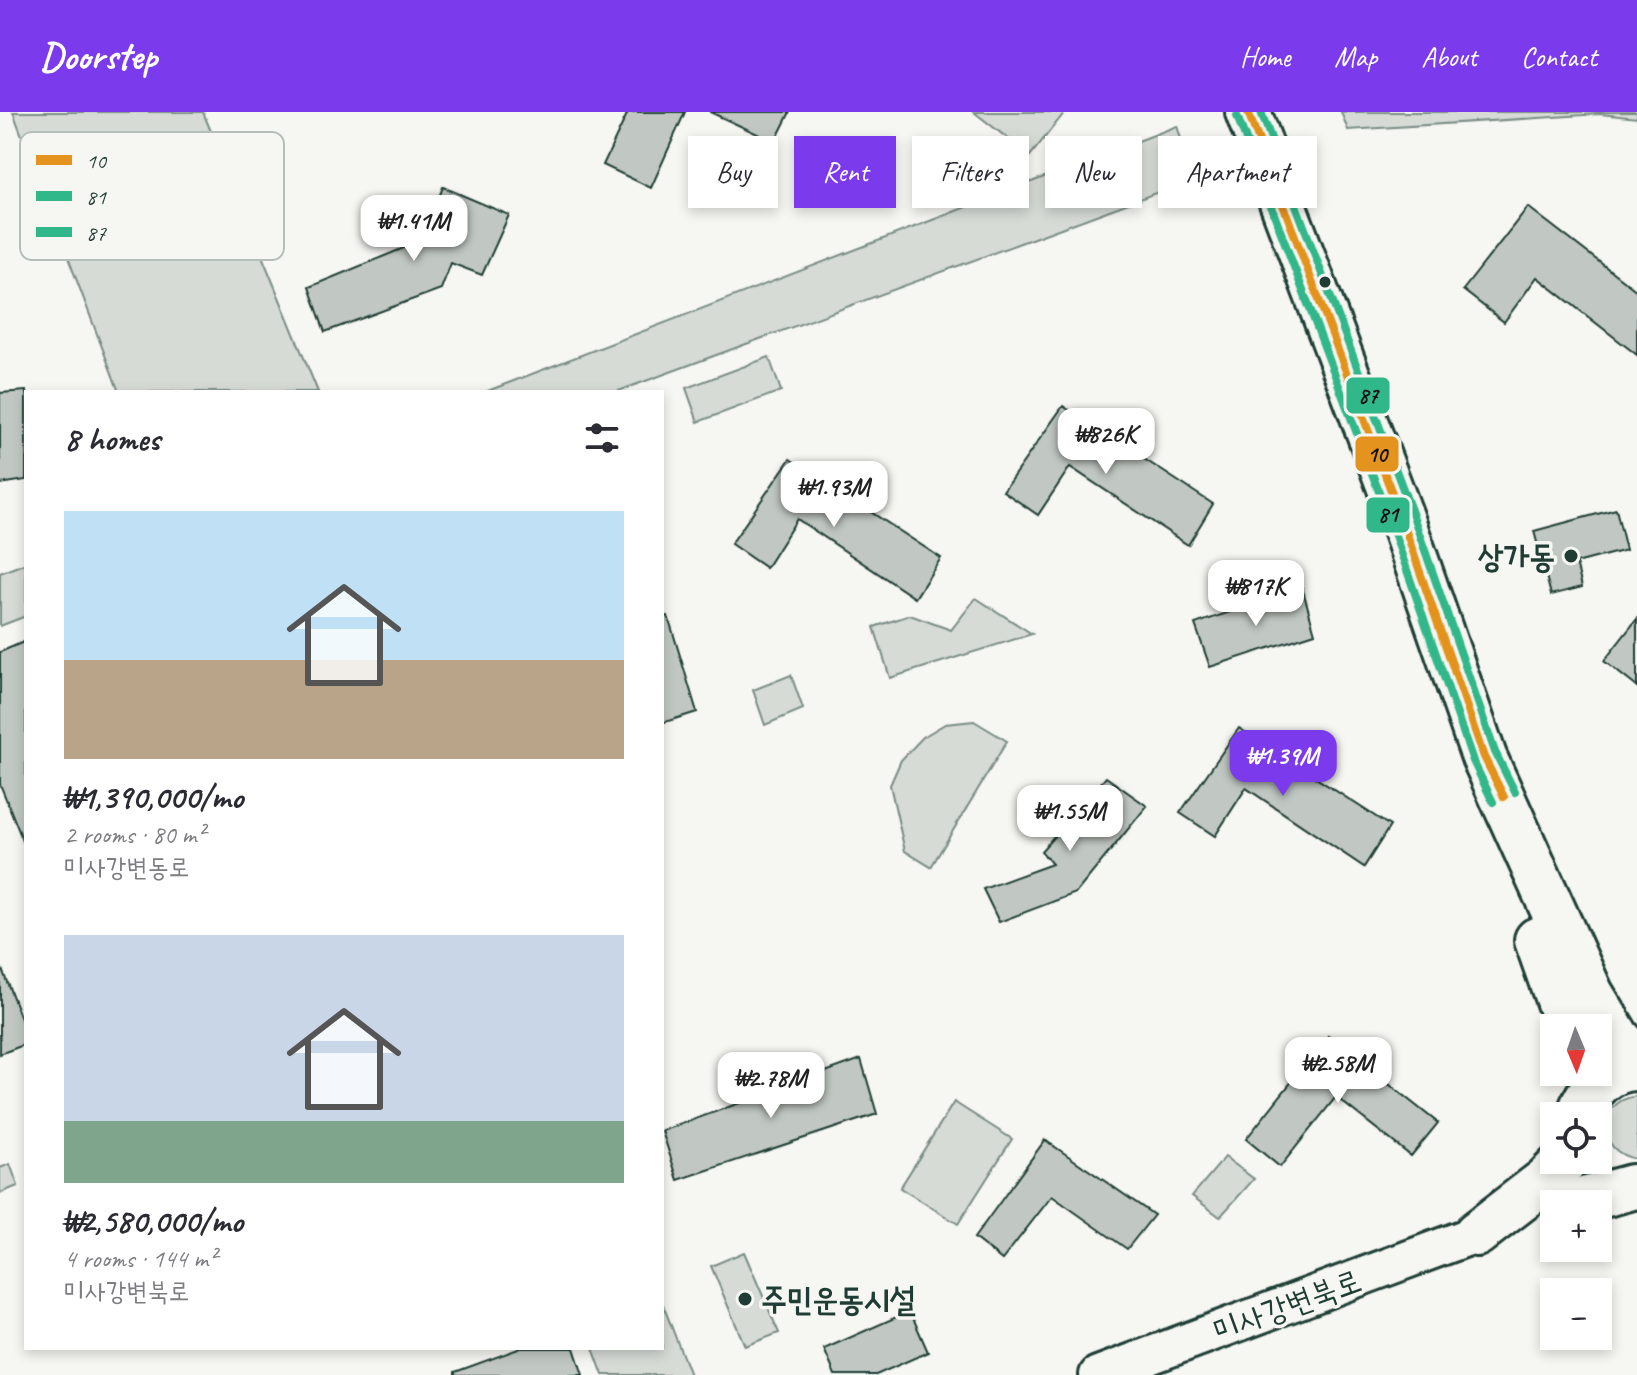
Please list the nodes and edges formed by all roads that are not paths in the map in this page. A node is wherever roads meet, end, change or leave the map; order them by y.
1 (1248, 112) edge
2 (1504, 797) junction
3 (1637, 1011) edge
4 (1563, 1014) edge
5 (1637, 1059) edge
6 (1637, 1068) edge
7 (1581, 1097) edge
8 (1552, 1174) edge
9 (1602, 1174) edge
10 (1635, 1187) edge
11 (1612, 1193) edge
12 (1540, 1213) edge
13 (1476, 1234) junction
14 (1098, 1375) edge

1 - 2 main road
2 - 3 main road
2 - 4 main road
2 - 5 main road
6 - 7 main road
8 - 13 main road
9 - 10 main road
10 - 11 main road
12 - 13 main road
13 - 14 street, 미사강변북로

